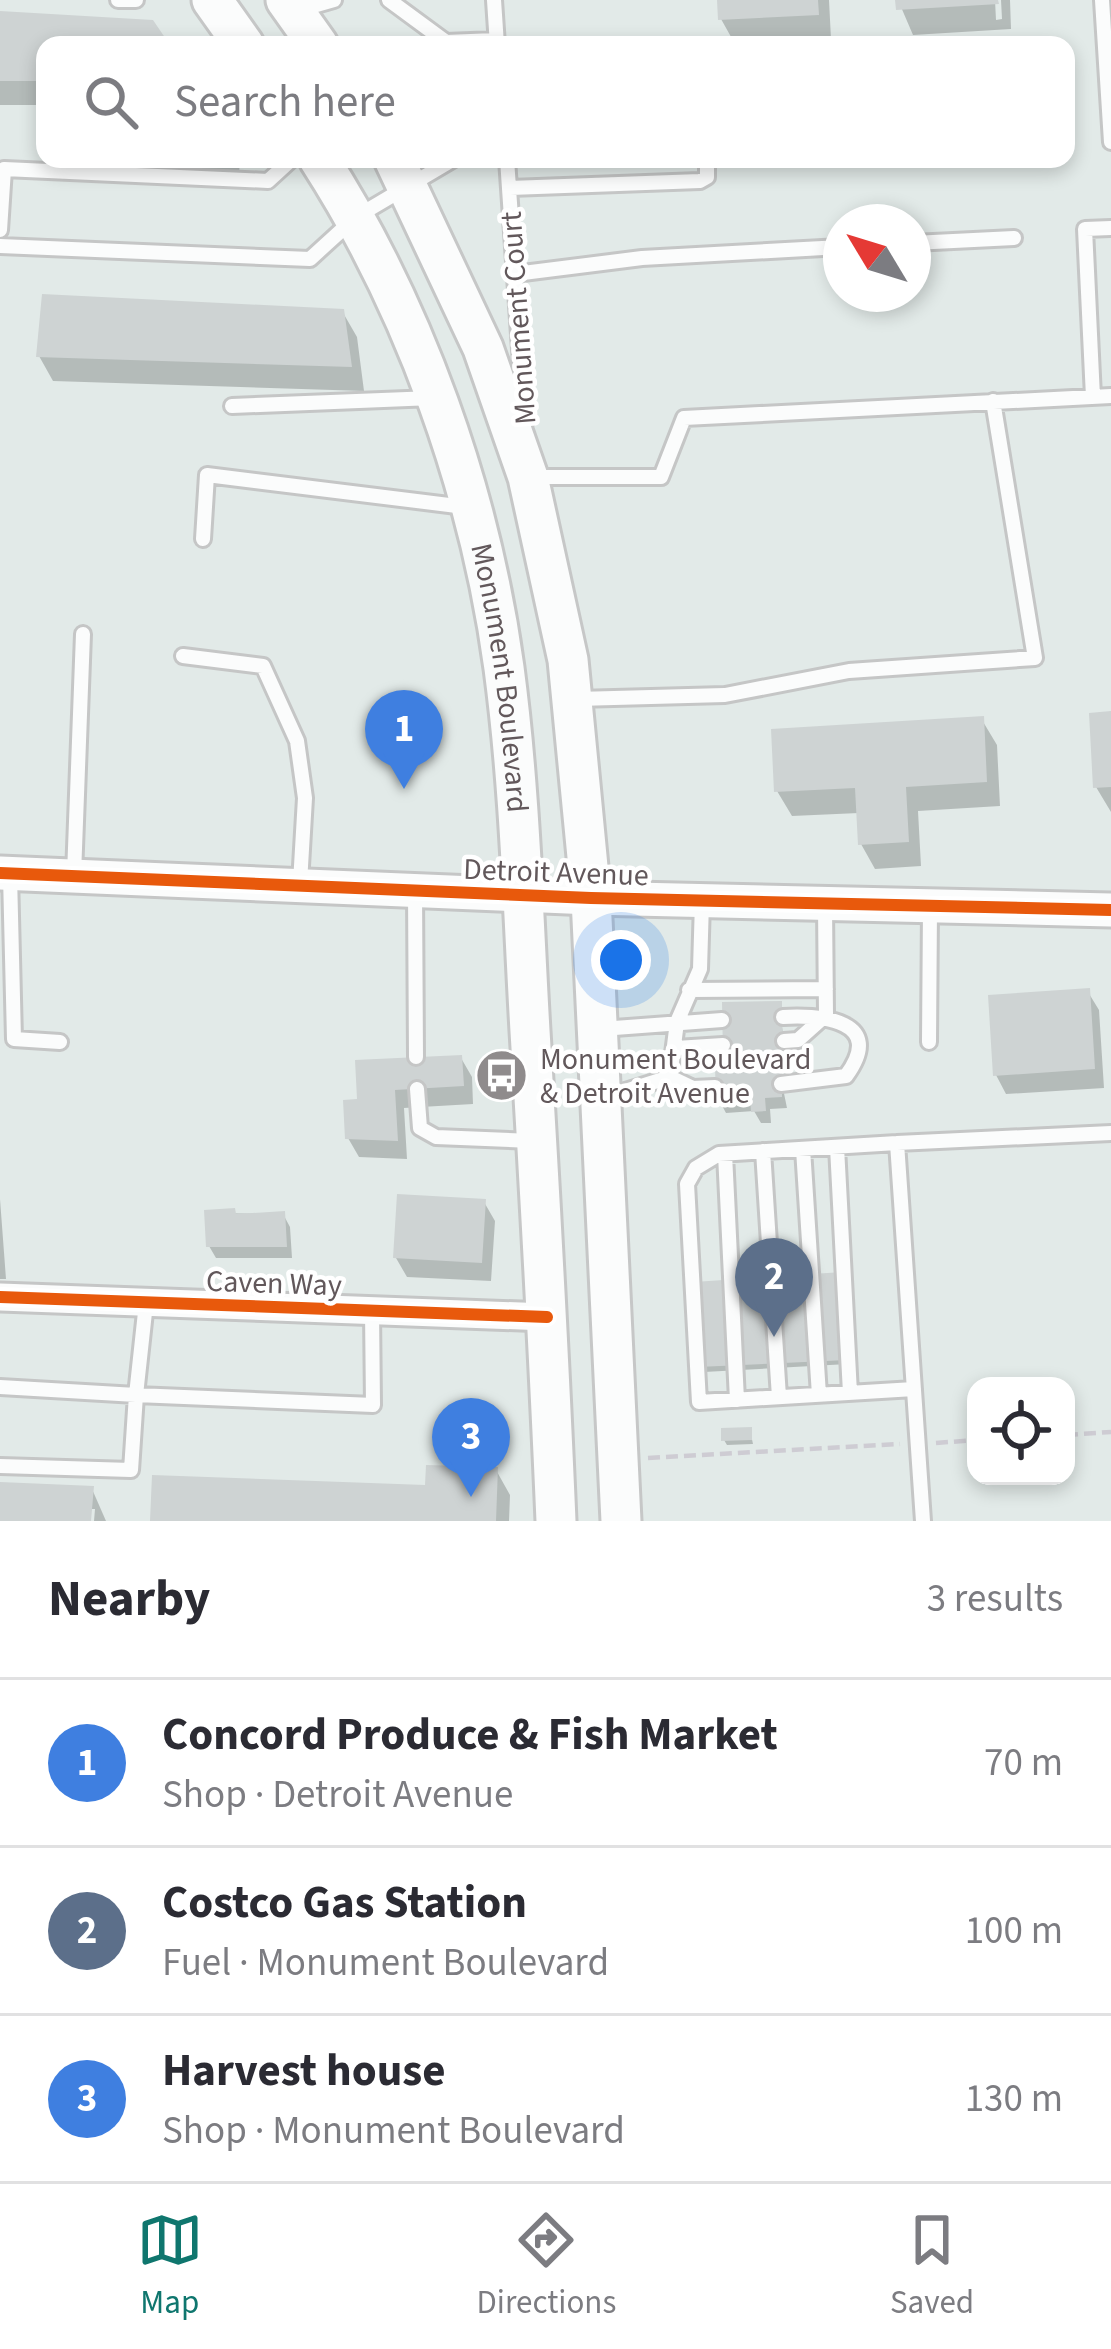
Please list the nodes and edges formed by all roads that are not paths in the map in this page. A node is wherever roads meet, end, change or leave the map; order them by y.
1 (118, 0) edge
2 (136, 0) edge
3 (212, 0) edge
4 (334, 0) edge
5 (388, 0) edge
6 (494, 0) edge
7 (1102, 0) edge
8 (290, 6) edge
9 (238, 36) edge
10 (312, 36) edge
11 (438, 36) edge
12 (497, 36) edge
13 (1111, 142) edge
14 (282, 168) edge
15 (325, 168) edge
16 (508, 168) edge
17 (707, 168) edge
18 (403, 173) edge
19 (510, 188) junction
20 (356, 217) junction
21 (1111, 228) edge
22 (0, 230) edge
23 (1014, 238) dead end
24 (931, 242) edge
25 (0, 247) edge
26 (823, 248) edge
27 (515, 274) junction
28 (1111, 396) edge
29 (1093, 397) junction
30 (433, 398) junction
31 (993, 400) junction
32 (232, 406) dead end
33 (528, 477) junction
34 (471, 507) junction
35 (203, 539) dead end
36 (82, 634) dead end
37 (182, 656) dead end
38 (571, 699) junction
39 (5, 873) edge
40 (74, 876) junction
41 (300, 886) junction
42 (415, 890) junction
43 (522, 895) junction
44 (591, 898) junction
45 (702, 901) junction
46 (825, 904) junction
47 (930, 906) junction
48 (1111, 910) edge
49 (826, 989) junction
50 (689, 991) junction
51 (826, 1015) junction
52 (783, 1017) dead end
53 (722, 1020) dead end
54 (676, 1022) junction
55 (596, 1029) junction
56 (784, 1041) dead end
57 (60, 1042) dead end
58 (928, 1042) dead end
59 (723, 1045) dead end
60 (676, 1048) junction
61 (416, 1057) dead end
62 (670, 1076) junction
63 (781, 1084) dead end
64 (716, 1087) dead end
65 (418, 1089) dead end
66 (601, 1098) junction
67 (1111, 1133) edge
68 (537, 1142) junction
69 (897, 1143) junction
70 (837, 1147) junction
71 (803, 1149) junction
72 (764, 1151) junction
73 (725, 1154) junction
74 (0, 1297) edge
75 (146, 1303) junction
76 (372, 1311) junction
77 (547, 1317) junction
78 (0, 1387) edge
79 (914, 1389) junction
80 (850, 1393) junction
81 (819, 1394) junction
82 (136, 1396) junction
83 (779, 1397) junction
84 (737, 1400) junction
85 (0, 1466) edge
86 (556, 1521) edge
87 (621, 1521) edge
88 (923, 1521) edge

1 - 2 lane
3 - 9 main road
4 - 8 lane
5 - 11 lane
6 - 12 lane
7 - 13 lane
8 - 10 main road
14 - 22 lane
15 - 20 main road, Monument Boulevard
16 - 19 lane, Monument Court
17 - 19 lane
18 - 20 lane
18 - 33 main road
19 - 27 lane, Monument Court
20 - 25 lane
20 - 30 main road, Monument Boulevard
21 - 29 lane
23 - 24 lane
26 - 27 lane
27 - 33 lane, Monument Court
28 - 29 lane
29 - 31 lane
30 - 32 lane
30 - 34 main road, Monument Boulevard
31 - 33 lane
31 - 38 lane
33 - 38 main road
34 - 35 lane
34 - 43 main road, Monument Boulevard
36 - 40 lane
37 - 41 lane
38 - 44 main road
39 - 40 street, Detroit Avenue
39 - 57 lane
40 - 41 street, Detroit Avenue
41 - 42 street, Detroit Avenue
42 - 43 street, Detroit Avenue
42 - 61 lane
43 - 44 street, Detroit Avenue
43 - 68 main road, Monument Boulevard
44 - 45 street, Detroit Avenue
44 - 55 main road
45 - 46 street, Detroit Avenue
45 - 50 lane
46 - 47 street, Detroit Avenue
46 - 49 lane
47 - 48 street, Detroit Avenue
47 - 58 lane
49 - 50 lane
49 - 51 lane
50 - 54 lane
51 - 52 lane
51 - 56 lane
51 - 63 lane
53 - 54 lane
54 - 55 lane
54 - 60 lane
55 - 66 main road
59 - 60 lane
60 - 62 lane
62 - 64 lane
62 - 66 lane
65 - 68 lane
66 - 87 main road
67 - 69 lane
68 - 77 main road, Monument Boulevard
69 - 70 lane
69 - 79 lane
70 - 71 lane
70 - 80 lane
71 - 72 lane
71 - 81 lane
72 - 73 lane
72 - 83 lane
73 - 84 lane
73 - 84 lane
74 - 75 street, Caven Way
75 - 76 street, Caven Way
75 - 82 lane
76 - 77 street, Caven Way
76 - 82 lane
77 - 86 main road, Monument Boulevard
78 - 82 lane
79 - 80 lane
79 - 88 lane
80 - 81 lane
81 - 83 lane
82 - 85 lane
83 - 84 lane

